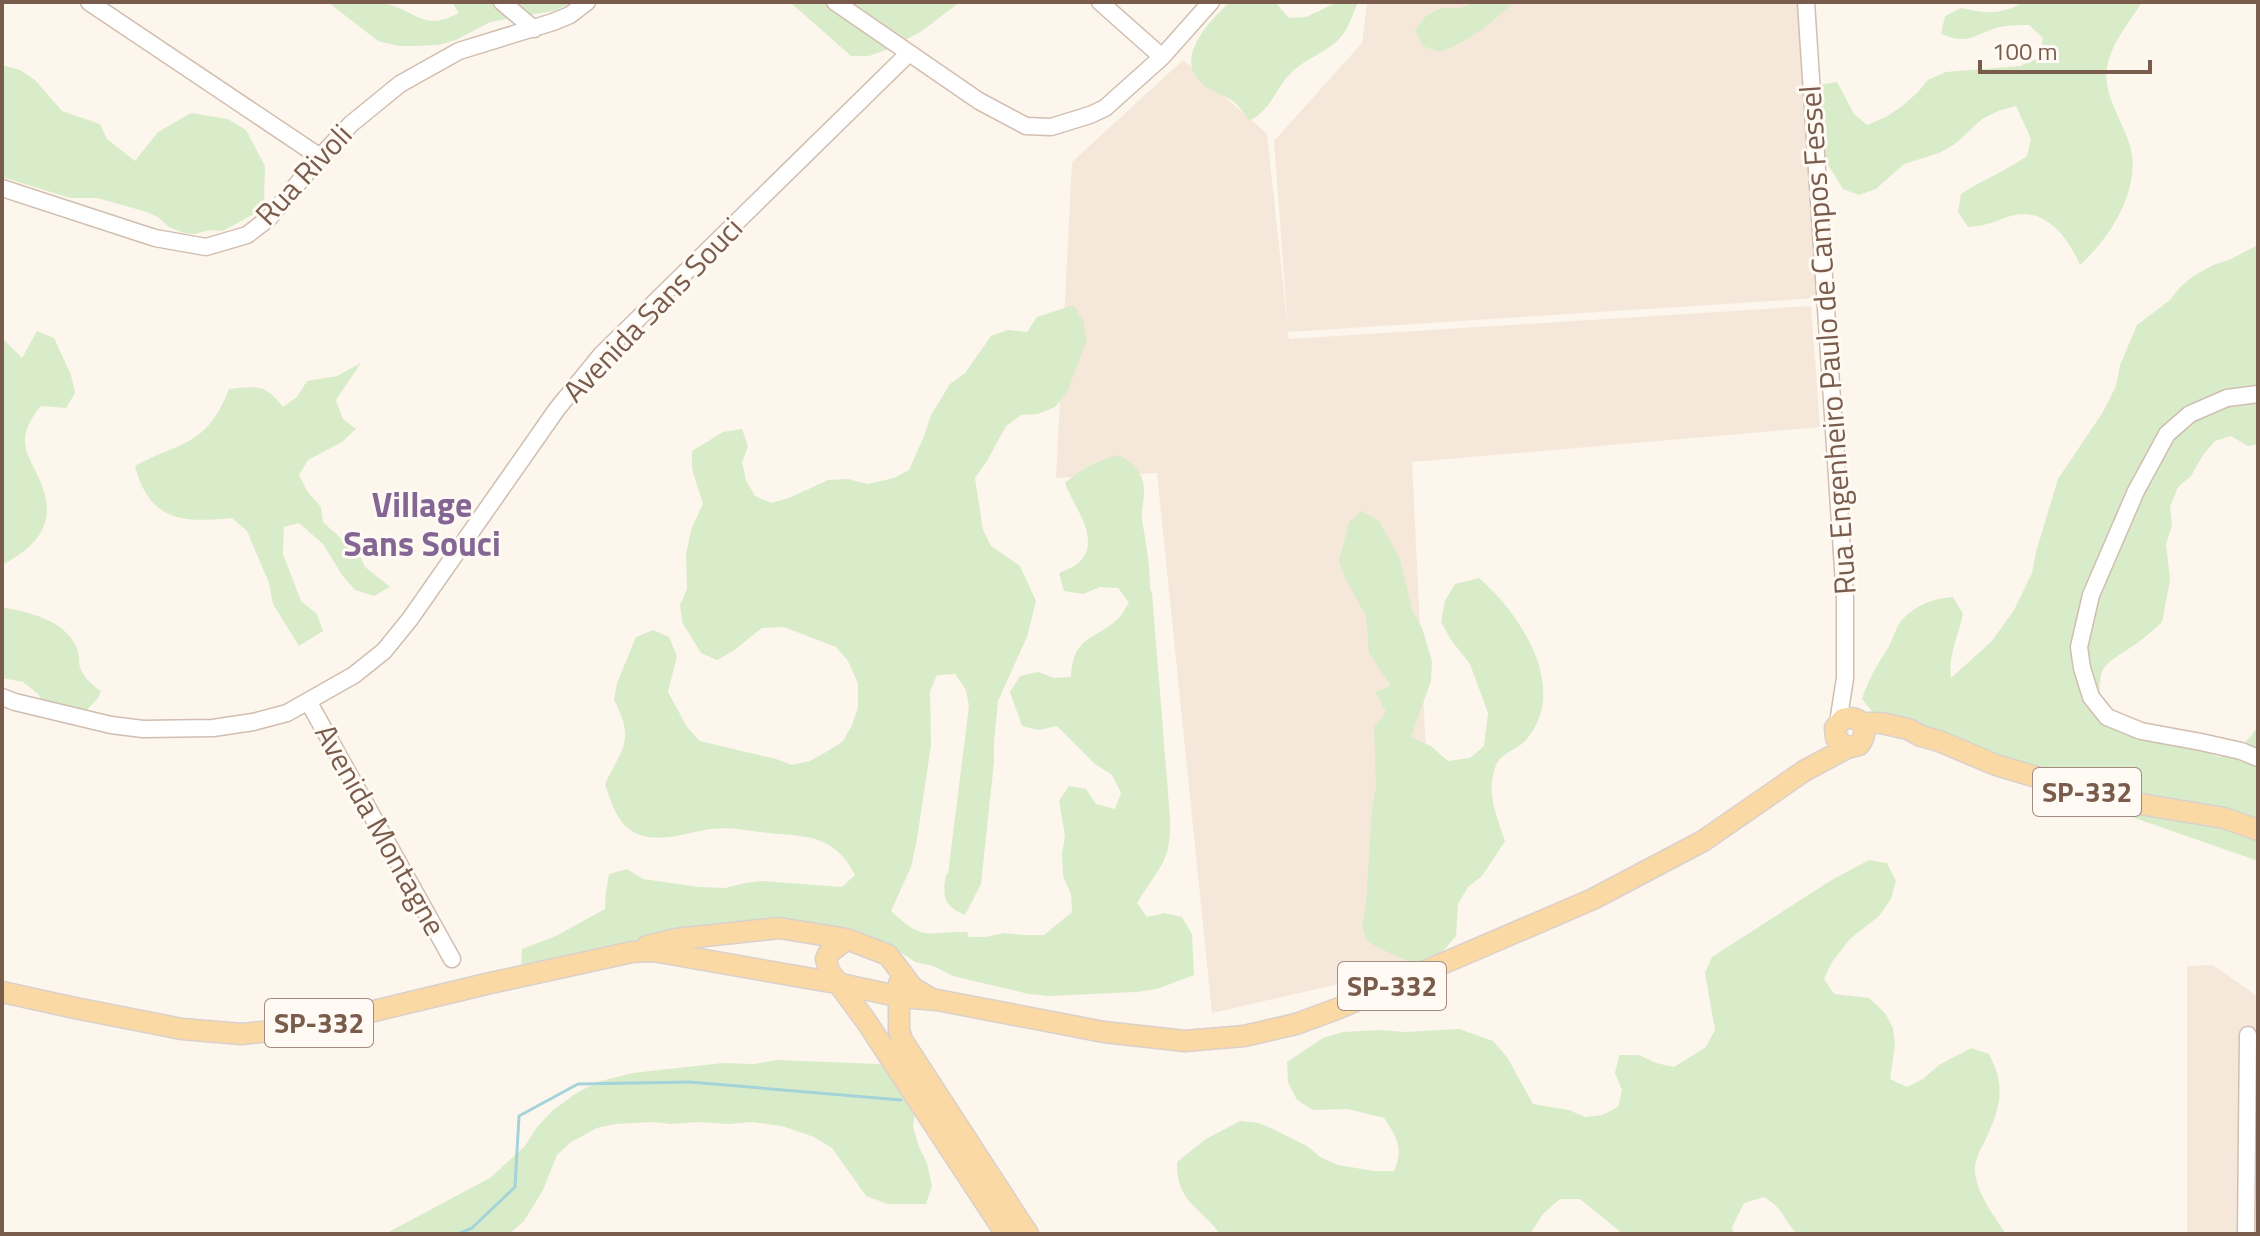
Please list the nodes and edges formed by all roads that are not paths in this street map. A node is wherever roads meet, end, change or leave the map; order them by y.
1 (89, 2) edge
2 (502, 2) edge
3 (587, 2) edge
4 (835, 2) edge
5 (1100, 2) edge
6 (1211, 2) edge
7 (1806, 2) edge
8 (534, 29) junction
9 (908, 54) junction
10 (1162, 57) junction
11 (320, 157) junction
12 (2, 188) edge
13 (2258, 394) edge
14 (2, 697) edge
15 (308, 701) junction
16 (1850, 732) junction
17 (2258, 758) edge
18 (2258, 830) edge
19 (847, 939) junction
20 (632, 952) junction
21 (452, 959) dead end
22 (895, 965) junction
23 (836, 983) junction
24 (2, 992) edge
25 (901, 997) junction
26 (929, 1000) junction
27 (900, 1022) junction
28 (2248, 1035) dead end
29 (1006, 1234) edge
30 (1028, 1234) edge
31 (2246, 1234) edge

1 - 11 street
2 - 8 street
3 - 8 street, Rua Rivoli
4 - 9 street
5 - 10 street
6 - 10 street
7 - 16 street, Rua Engenheiro Paulo de Campos Fessel
8 - 11 street, Rua Rivoli
9 - 10 street
9 - 15 street, Avenida Sans Souci
11 - 12 street, Rua Rivoli
13 - 17 street
14 - 15 street, Avenida Sans Souci
15 - 21 street, Avenida Montagne
16 - 18 main road, SP-332
16 - 26 main road, SP-332
19 - 20 main road, SP-332
19 - 22 main road, SP-332
19 - 23 main road
20 - 23 main road, SP-332
20 - 24 main road, SP-332
22 - 23 main road
22 - 25 main road
22 - 26 main road, SP-332
23 - 25 main road, SP-332
23 - 29 main road
25 - 26 main road, SP-332
25 - 27 main road
26 - 27 main road
27 - 30 main road
28 - 31 street

